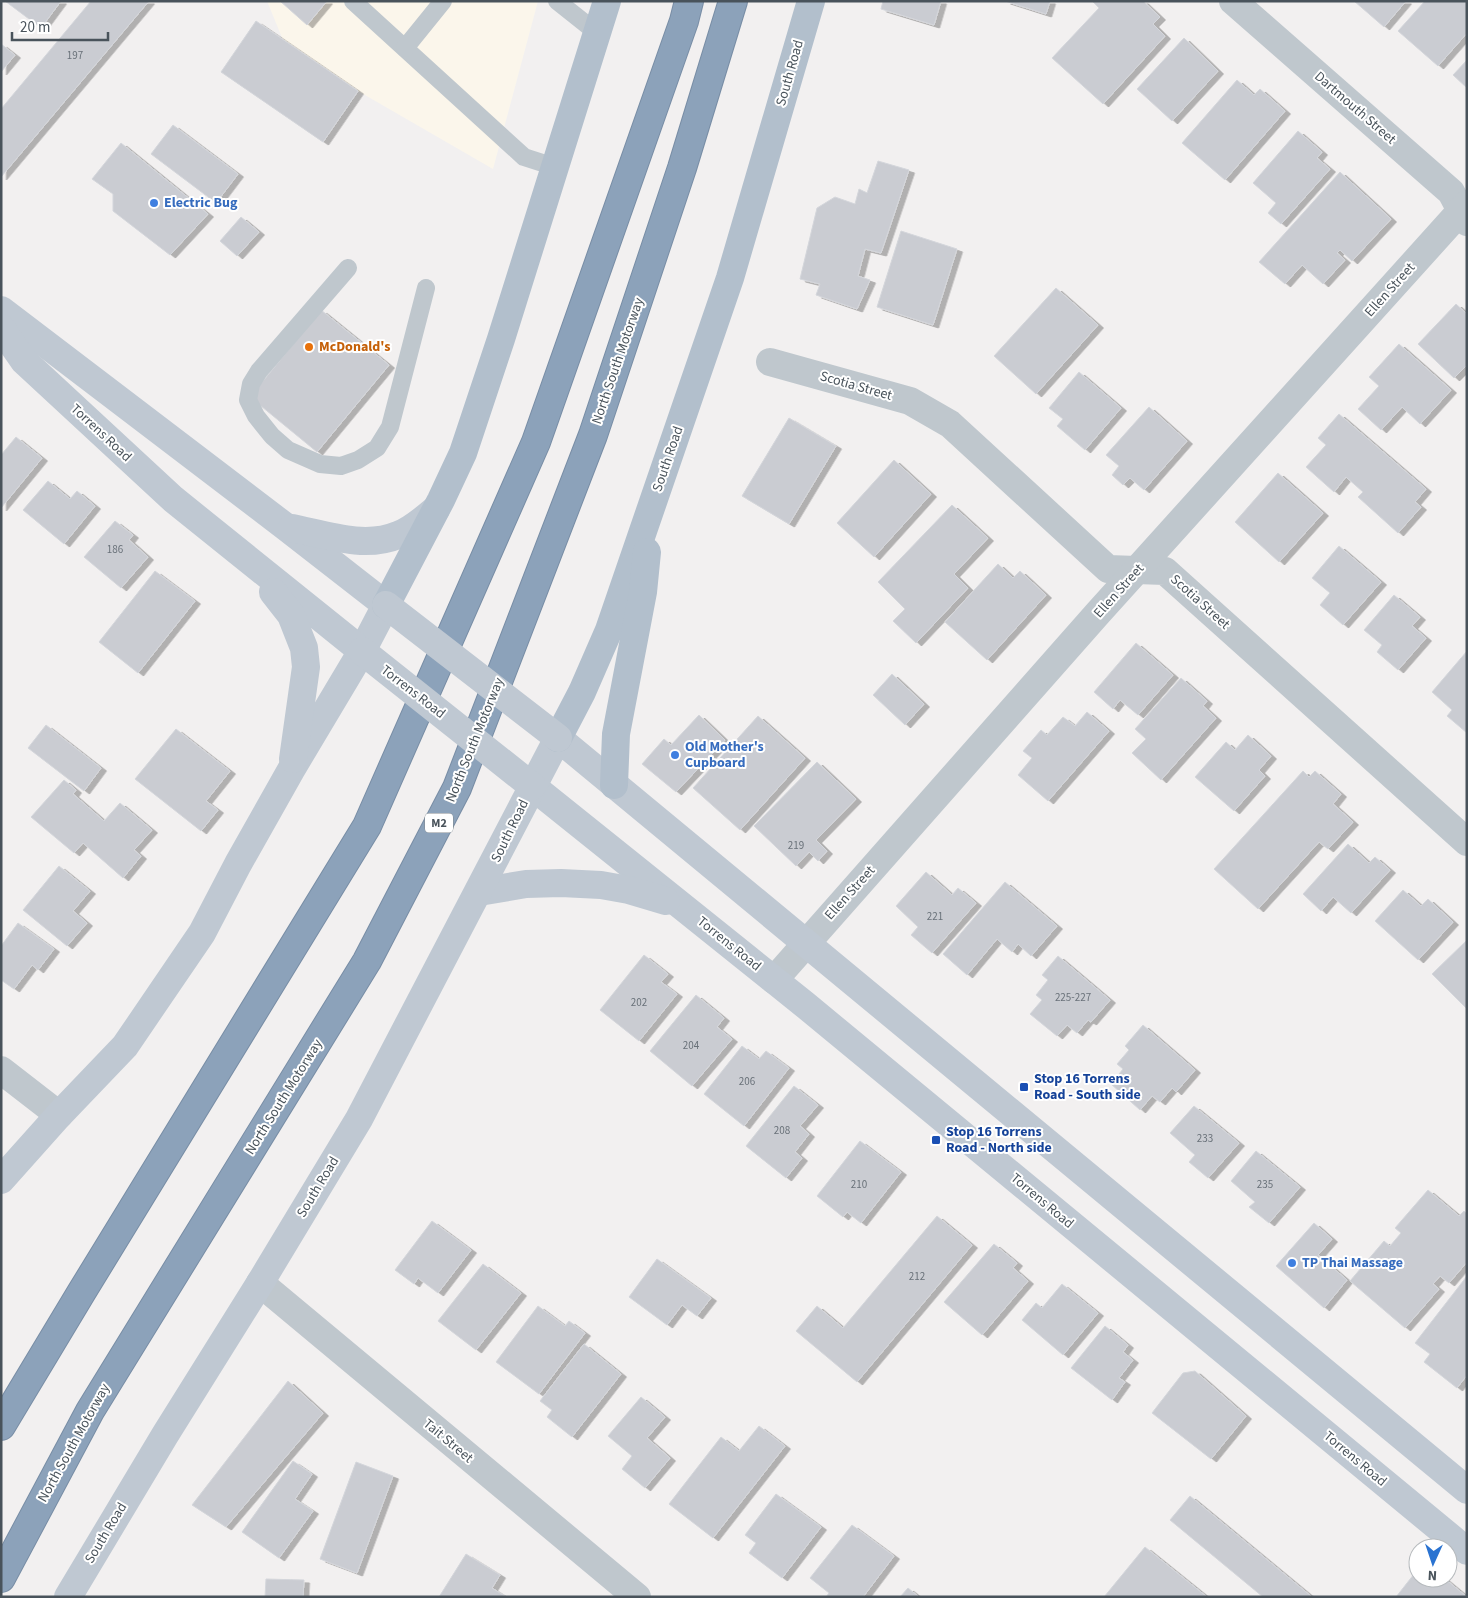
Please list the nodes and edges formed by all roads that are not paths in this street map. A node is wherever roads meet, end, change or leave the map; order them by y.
1 (354, 1) edge
2 (443, 1) edge
3 (557, 1) edge
4 (607, 1) edge
5 (689, 1) edge
6 (733, 1) edge
7 (810, 1) edge
8 (1233, 1) edge
9 (596, 32) junction
10 (405, 48) junction
11 (555, 167) junction
12 (1465, 213) edge
13 (348, 268) dead end
14 (426, 288) dead end
15 (1, 310) edge
16 (1, 328) edge
17 (770, 362) dead end
18 (650, 508) junction
19 (436, 509) junction
20 (286, 527) junction
21 (246, 558) junction
22 (1137, 570) junction
23 (386, 606) junction
24 (362, 651) junction
25 (558, 738) junction
26 (291, 770) junction
27 (614, 785) junction
28 (532, 786) junction
29 (1467, 842) edge
30 (479, 892) junction
31 (682, 906) junction
32 (806, 944) junction
33 (774, 980) junction
34 (1, 1070) edge
35 (59, 1115) junction
36 (1, 1180) edge
37 (260, 1284) junction
38 (1, 1426) edge
39 (1467, 1490) edge
40 (1467, 1551) edge
41 (1, 1578) edge
42 (68, 1597) edge
43 (637, 1597) edge

1 - 10 lane
2 - 10 lane
3 - 9 lane
4 - 9 main road
5 - 38 highway
6 - 41 highway, North South Motorway / M2
7 - 18 main road, South Road
8 - 12 street, Dartmouth Street
9 - 11 main road
10 - 11 lane
11 - 19 main road
12 - 22 street, Ellen Street
13 - 14 lane
15 - 20 main road
16 - 21 main road, Torrens Road
17 - 22 street, Scotia Street
18 - 25 main road, South Road
18 - 27 main road
19 - 20 main road
19 - 23 main road
20 - 23 main road
21 - 24 main road, Torrens Road
21 - 26 main road
22 - 29 street, Scotia Street
22 - 32 street, Ellen Street
23 - 24 main road
23 - 25 main road, bridge
24 - 26 main road
24 - 28 main road, Torrens Road, bridge
25 - 27 main road
25 - 28 main road, South Road
26 - 35 main road
27 - 32 main road
28 - 30 main road, South Road
28 - 31 main road, Torrens Road
30 - 31 main road
30 - 37 main road, South Road
31 - 33 main road, Torrens Road
32 - 33 street, Ellen Street
32 - 39 main road
33 - 40 main road, Torrens Road
34 - 35 street
35 - 36 main road
37 - 42 main road, South Road
37 - 43 street, Tait Street

